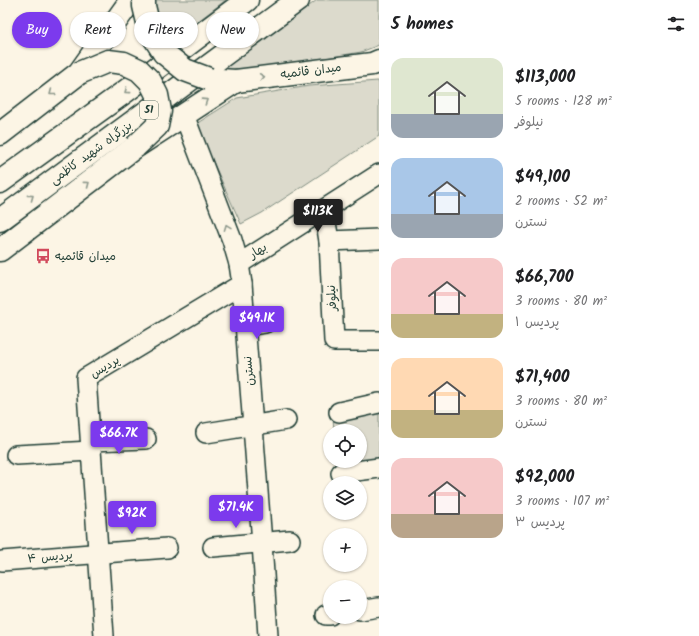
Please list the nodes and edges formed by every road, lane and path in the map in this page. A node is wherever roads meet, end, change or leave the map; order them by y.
1 (131, 0) edge
2 (144, 0) edge
3 (247, 0) edge
4 (298, 0) edge
5 (377, 64) edge
6 (79, 72) junction
7 (236, 81) junction
8 (184, 115) junction
9 (0, 134) edge
10 (135, 147) junction
11 (379, 174) edge
12 (0, 182) edge
13 (324, 210) junction
14 (0, 220) edge
15 (379, 239) edge
16 (329, 241) junction
17 (0, 250) edge
18 (239, 264) junction
19 (242, 284) junction
20 (265, 323) dead end
21 (245, 326) junction
22 (379, 341) edge
23 (379, 403) edge
24 (339, 412) dead end
25 (286, 420) dead end
26 (253, 425) junction
27 (206, 433) dead end
28 (146, 439) dead end
29 (91, 446) junction
30 (16, 455) dead end
31 (379, 468) edge
32 (341, 473) dead end
33 (290, 540) dead end
34 (262, 542) junction
35 (214, 547) dead end
36 (167, 548) dead end
37 (98, 553) junction
38 (2, 561) dead end
39 (379, 607) edge
40 (367, 609) edge
41 (104, 636) edge
42 (268, 636) edge

1 - 6 main road
2 - 7 main road, میدان قائمیه, bridge
3 -> 12 main road, 51
14 -> 4 main road, بزرگراه شهید کاظمی / 51
7 -> 5 main road, میدان قائمیه
6 -> 9 main road
6 - 10 main road, bridge
8 -> 7 main road, بزرگراه شهید کاظمی
8 - 10 main road, بزرگراه شهید کاظمی
18 -> 8 street, نسترن
17 -> 10 main road, بزرگراه شهید کاظمی
11 - 13 street, بهار
13 - 16 street, نیلوفر
13 - 18 street, بهار
15 - 16 street
16 - 22 street, نیلوفر
18 - 19 street, نسترن
19 - 21 street, نسترن
19 - 29 street, پردیس
20 - 21 street
21 - 26 street, نسترن
23 - 24 street
25 - 26 street
26 - 27 street
26 - 34 street, نسترن
28 - 29 street
29 - 30 street
29 - 37 street, پردیس
31 - 32 street
33 - 34 street
34 - 35 street
34 - 42 street, نسترن
36 - 37 street, پردیس ۴
37 - 38 street, پردیس ۴
37 - 41 street, پردیس
39 - 40 street

